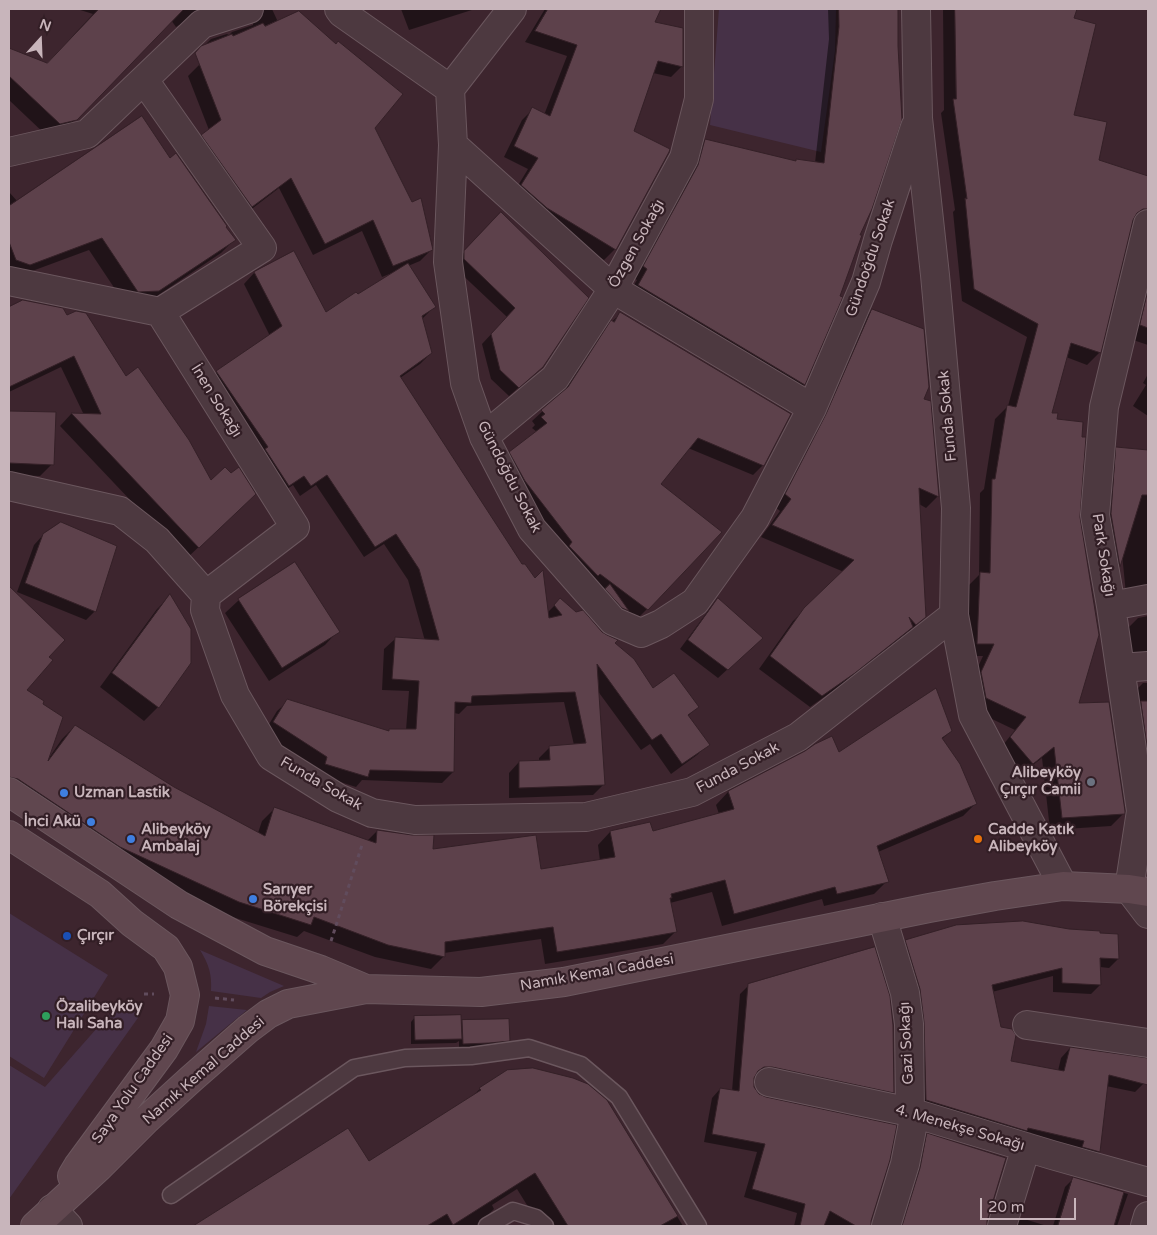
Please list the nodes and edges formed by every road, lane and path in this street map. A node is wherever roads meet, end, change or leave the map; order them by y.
1 (249, 9) edge
2 (339, 9) edge
3 (512, 9) edge
4 (699, 9) edge
5 (916, 9) edge
6 (144, 80) junction
7 (450, 89) junction
8 (918, 118) junction
9 (453, 146) junction
10 (9, 152) edge
11 (1148, 224) edge
12 (9, 281) edge
13 (613, 289) junction
14 (160, 312) junction
15 (812, 408) junction
16 (484, 437) junction
17 (9, 486) edge
18 (206, 595) junction
19 (1148, 599) edge
20 (1111, 606) junction
21 (954, 615) junction
22 (1148, 666) edge
23 (1120, 668) junction
24 (9, 792) edge
25 (372, 813) junction
26 (9, 835) edge
27 (1063, 886) junction
28 (1139, 891) edge
29 (1148, 914) edge
30 (882, 918) junction
31 (322, 970) junction
32 (366, 989) junction
33 (1027, 1025) dead end
34 (1148, 1043) edge
35 (769, 1082) dead end
36 (910, 1112) junction
37 (1026, 1147) junction
38 (1148, 1182) edge
39 (171, 1195) dead end
40 (1148, 1216) edge
41 (52, 1221) edge
42 (487, 1226) edge
43 (545, 1226) edge
44 (698, 1226) edge
45 (886, 1226) edge
46 (1002, 1226) edge
47 (1146, 1226) edge

1 - 6 street
2 - 7 street
3 - 7 street
4 - 13 street, Özgen Sokağı
5 - 8 street, Funda Sokak
6 - 10 street
6 - 14 street
7 - 9 street, Gündoğdu Sokak
8 - 15 street, Gündoğdu Sokak
8 - 21 street, Funda Sokak
9 - 13 street
9 - 16 street, Gündoğdu Sokak
11 - 20 street, Park Sokağı
12 - 14 street
13 - 15 street
13 - 16 street, Özgen Sokağı
14 - 18 street, İnen Sokağı
15 - 16 street, Gündoğdu Sokak
17 - 18 street
18 - 25 street, Funda Sokak
19 - 20 street
20 - 23 street, Park Sokağı
21 - 25 street, Funda Sokak
21 - 27 street
22 - 23 street
23 - 28 street, Park Sokağı
24 - 31 main road
25 - 31 path
26 - 41 main road, Saya Yolu Caddesi
27 - 28 main road, Namık Kemal Caddesi
27 - 30 main road, Namık Kemal Caddesi
28 - 29 street
30 - 32 main road, Namık Kemal Caddesi
30 - 36 street, Gazi Sokağı
31 - 32 main road
32 - 41 main road, Namık Kemal Caddesi
33 - 34 street
35 - 36 street, 4. Menekşe Sokağı
36 - 37 street, 4. Menekşe Sokağı
36 - 45 street, Gazi Sokağı
37 - 38 street, 4. Menekşe Sokağı
37 - 46 street
39 - 44 lane
40 - 47 street
42 - 43 lane

